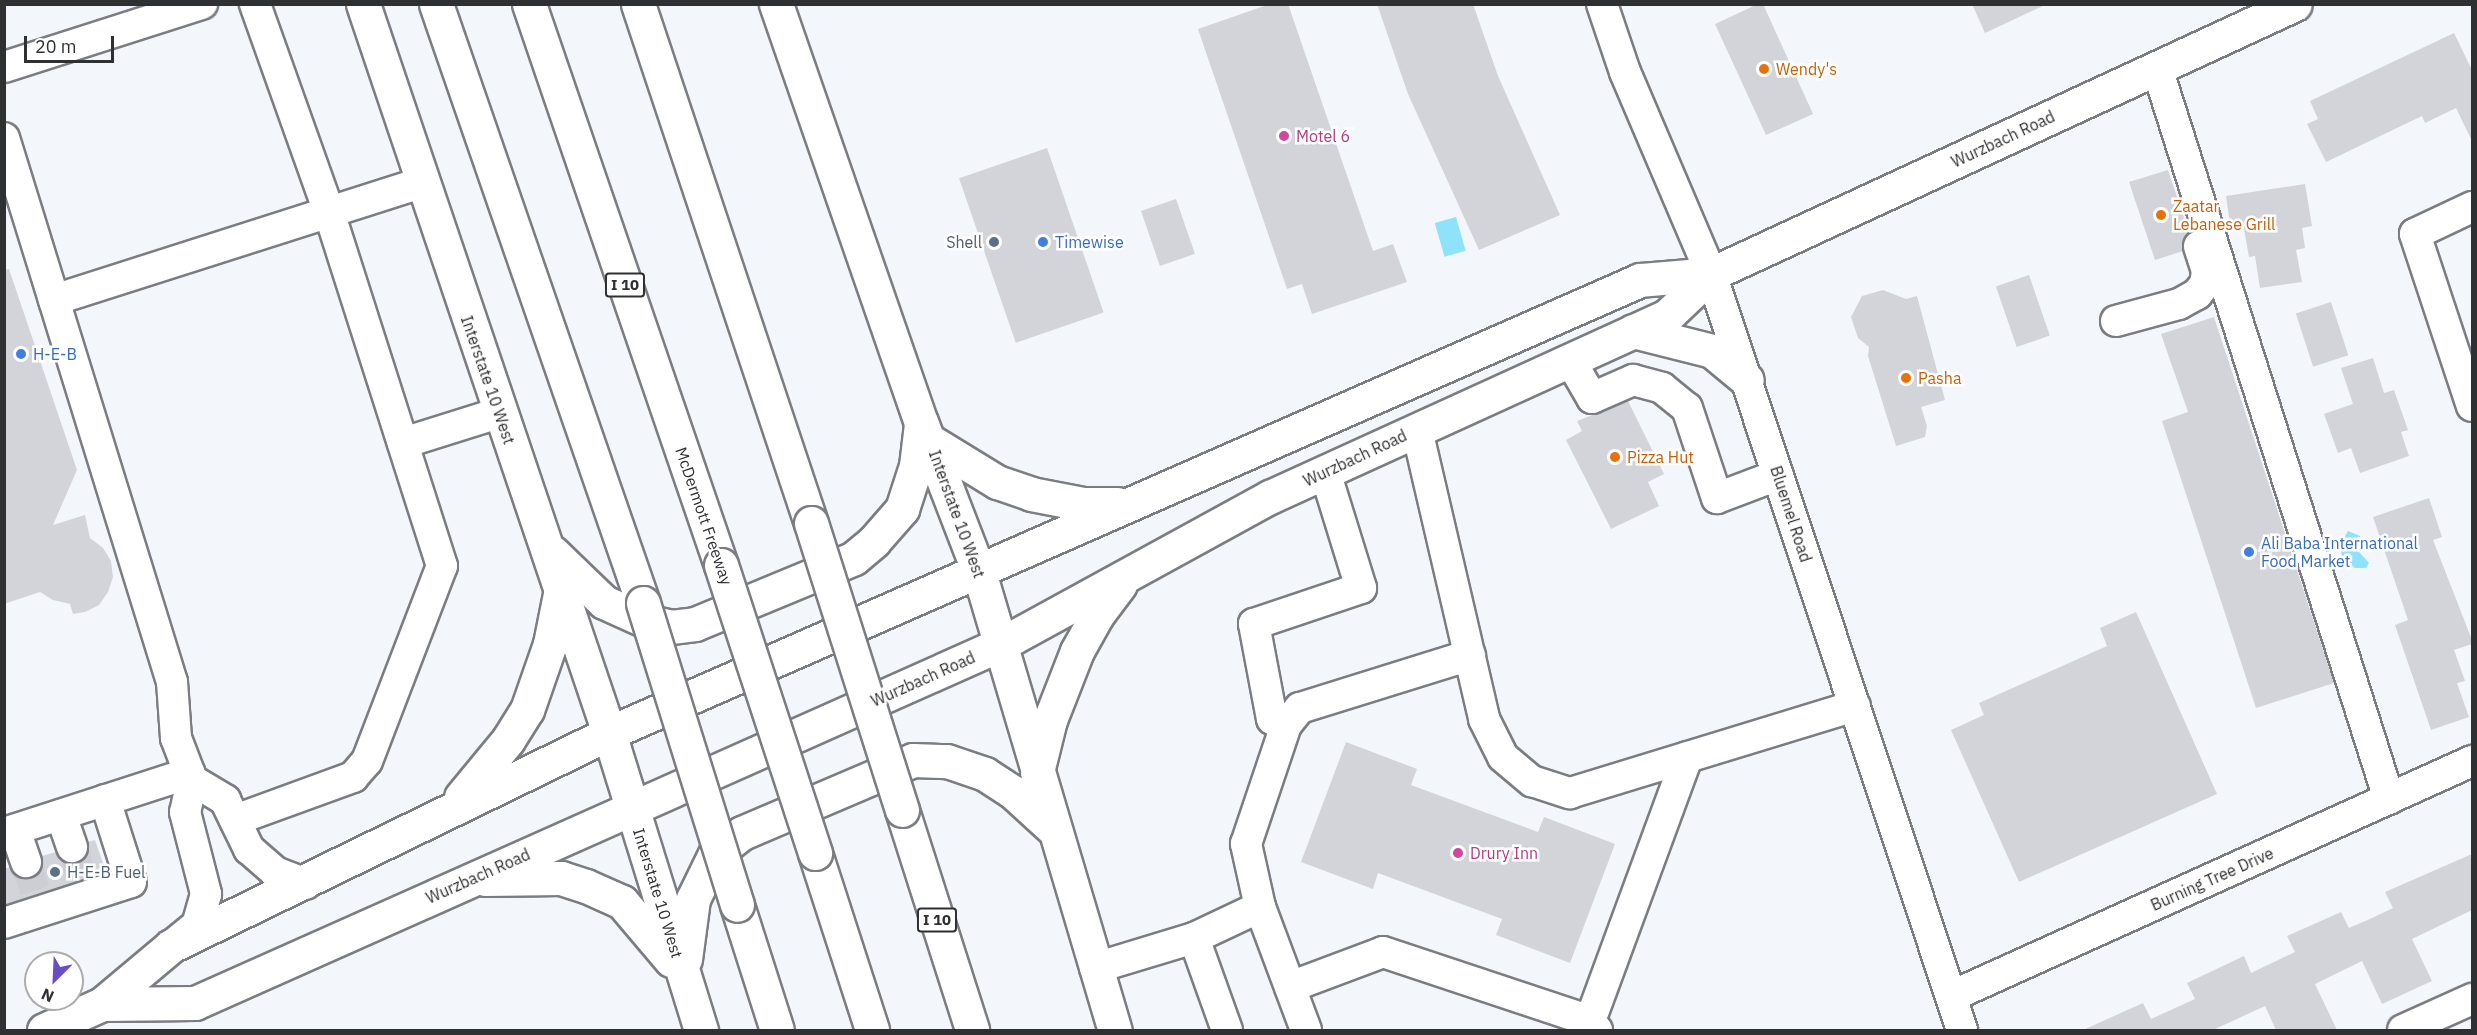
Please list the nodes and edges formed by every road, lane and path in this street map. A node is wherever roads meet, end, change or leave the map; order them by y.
1 (202, 4) edge
2 (255, 4) edge
3 (363, 4) edge
4 (436, 4) edge
5 (506, 4) edge
6 (529, 4) edge
7 (638, 4) edge
8 (661, 4) edge
9 (776, 4) edge
10 (1602, 4) edge
11 (2295, 4) edge
12 (4, 67) edge
13 (2157, 68) junction
14 (4, 138) edge
15 (687, 152) junction
16 (2186, 158) junction
17 (421, 183) junction
18 (591, 186) junction
19 (2472, 207) edge
20 (329, 212) junction
21 (1711, 274) junction
22 (54, 300) junction
23 (2116, 321) dead end
24 (1633, 331) junction
25 (1570, 360) junction
26 (1747, 380) junction
27 (2472, 405) edge
28 (500, 413) junction
29 (1417, 430) junction
30 (926, 432) junction
31 (403, 443) junction
32 (1324, 472) junction
33 (1778, 475) junction
34 (1124, 504) junction
35 (544, 544) junction
36 (979, 572) junction
37 (1127, 577) junction
38 (561, 592) junction
39 (1001, 644) junction
40 (1470, 656) junction
41 (1855, 706) junction
42 (1286, 726) junction
43 (609, 733) junction
44 (1687, 757) junction
45 (2472, 761) edge
46 (1037, 774) junction
47 (191, 776) junction
48 (2389, 799) junction
49 (105, 800) junction
50 (453, 806) junction
51 (632, 808) junction
52 (61, 815) junction
53 (235, 820) junction
54 (1053, 828) junction
55 (10, 832) edge
56 (72, 847) tunnel mouth
57 (26, 862) tunnel mouth
58 (468, 880) junction
59 (306, 884) junction
60 (1260, 907) junction
61 (5, 920) edge
62 (1194, 938) junction
63 (171, 946) junction
64 (1095, 968) junction
65 (683, 976) junction
66 (1290, 987) junction
67 (1952, 996) junction
68 (2472, 999) edge
69 (102, 1004) junction
70 (1594, 1026) edge
71 (44, 1030) edge
72 (701, 1030) edge
73 (777, 1030) edge
74 (872, 1030) edge
75 (972, 1030) edge
76 (1115, 1030) edge
77 (1227, 1030) edge
78 (1306, 1030) edge
79 (1962, 1030) edge
80 (2403, 1030) edge

1 - 12 street
2 - 20 street
3 - 17 main road, Interstate 10 West
4 - 73 main road, bridge
5 - 18 main road
6 - 18 main road, McDermott Freeway / I 10
7 - 15 main road, I 10
8 - 15 main road
9 - 30 main road, Interstate 10 West
10 - 21 street, Bluemel Road
11 - 13 main road, Wurzbach Road
13 - 16 street
13 - 21 main road, Wurzbach Road
14 - 22 street
15 - 75 main road, I 10, bridge
16 - 23 street
16 - 48 street
17 - 20 street
17 - 28 main road, Interstate 10 West
18 - 74 main road, McDermott Freeway / I 10, bridge
19 - 27 street
20 - 22 street
20 - 31 street
21 - 24 main road, Wurzbach Road
21 - 26 street, Bluemel Road
21 - 34 main road, Wurzbach Road
22 - 47 street
24 - 25 main road, Wurzbach Road
24 - 26 main road
25 - 29 main road, Wurzbach Road
25 - 33 street
26 - 33 street, Bluemel Road
28 - 31 street
28 - 35 main road, Interstate 10 West
29 - 32 main road, Wurzbach Road
29 - 40 street
30 - 34 main road
30 - 35 main road
30 - 36 main road, Interstate 10 West
31 - 53 street
32 - 37 main road, Wurzbach Road
32 - 42 street
33 - 41 street, Bluemel Road
34 - 36 main road, Wurzbach Road
35 - 38 main road, Interstate 10 West
36 - 39 main road, Interstate 10 West
36 - 43 main road, Wurzbach Road
37 - 39 main road, Wurzbach Road
37 - 46 main road
38 - 43 main road, Interstate 10 West
38 - 50 main road
39 - 46 main road, Interstate 10 West
39 - 51 main road, Wurzbach Road
40 - 42 street
40 - 44 street
41 - 44 street
41 - 67 street, Bluemel Road
42 - 60 street
43 - 50 main road, Wurzbach Road
43 - 51 main road, Interstate 10 West
44 - 70 street
45 - 48 street, Burning Tree Drive
46 - 54 main road, Interstate 10 West
47 - 49 street
47 - 53 street
47 - 63 street
48 - 67 street, Burning Tree Drive
49 - 52 street
49 - 61 street
50 - 59 main road, Wurzbach Road
51 - 58 main road, Wurzbach Road
51 - 65 main road, Interstate 10 West
52 - 55 street
52 - 56 street
53 - 59 street
54 - 64 main road, Interstate 10 West
54 - 65 main road
55 - 57 street
58 - 65 main road
58 - 69 main road, Wurzbach Road
59 - 63 main road, Wurzbach Road
60 - 62 street
60 - 66 street
62 - 64 street
62 - 77 street
63 - 69 main road, Wurzbach Road
64 - 76 main road, Interstate 10 West
65 - 72 main road, Interstate 10 West
66 - 70 street
66 - 78 street
67 - 79 street, Bluemel Road
68 - 80 street
69 - 71 main road, Wurzbach Road

